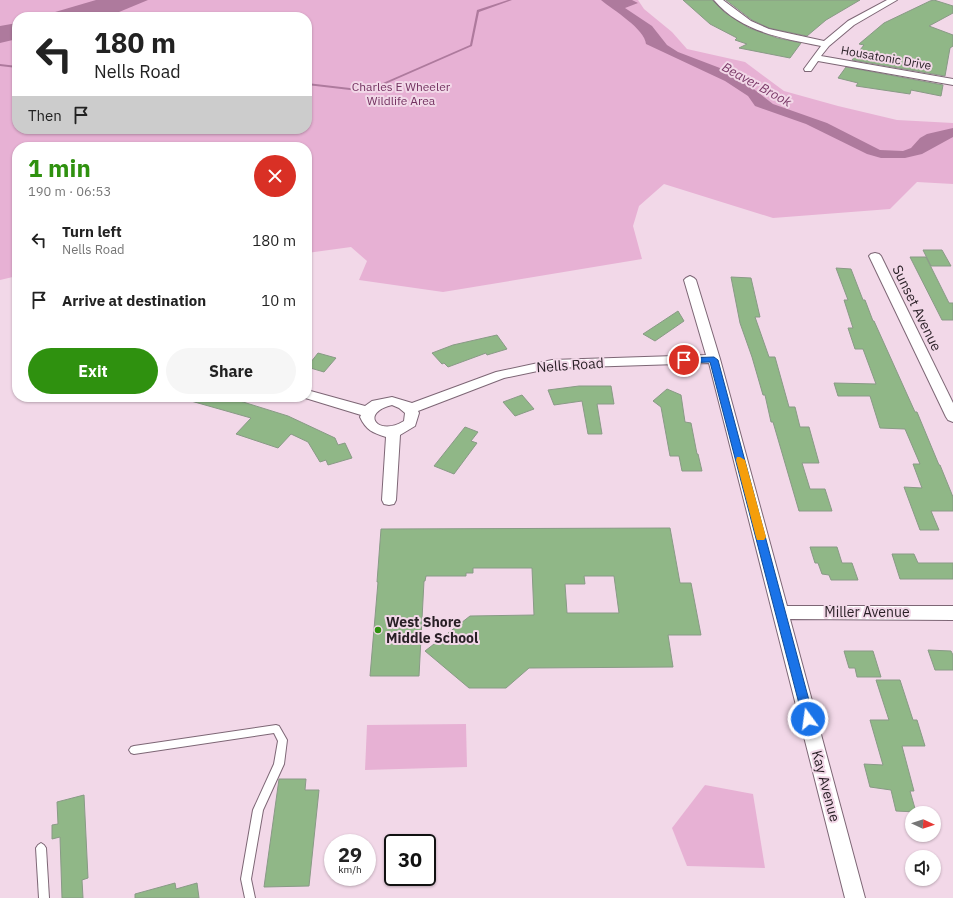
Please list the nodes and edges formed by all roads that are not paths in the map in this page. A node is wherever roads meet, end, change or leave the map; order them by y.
1 (718, 0) edge
2 (893, 0) edge
3 (826, 44) junction
4 (816, 58) junction
5 (808, 69) dead end
6 (953, 82) edge
7 (874, 256) dead end
8 (690, 280) dead end
9 (714, 360) junction
10 (312, 395) edge
11 (410, 409) junction
12 (368, 412) junction
13 (953, 417) edge
14 (392, 432) junction
15 (390, 500) dead end
16 (781, 612) junction
17 (953, 613) edge
18 (134, 750) dead end
19 (41, 848) dead end
20 (44, 898) edge
21 (250, 898) edge
22 (855, 898) edge

1 - 3 street, Housatonic Drive
2 - 3 street
3 - 4 street
4 - 5 street
4 - 6 street, Housatonic Drive
7 - 13 street, Sunset Avenue
8 - 9 street, Kay Avenue
9 - 11 street, Nells Road
9 - 16 street, Kay Avenue
10 - 12 street
11 - 12 street
11 - 14 street
12 - 14 street
14 - 15 street
16 - 17 street, Miller Avenue
16 - 22 street, Kay Avenue
18 - 21 lane
19 - 20 lane

